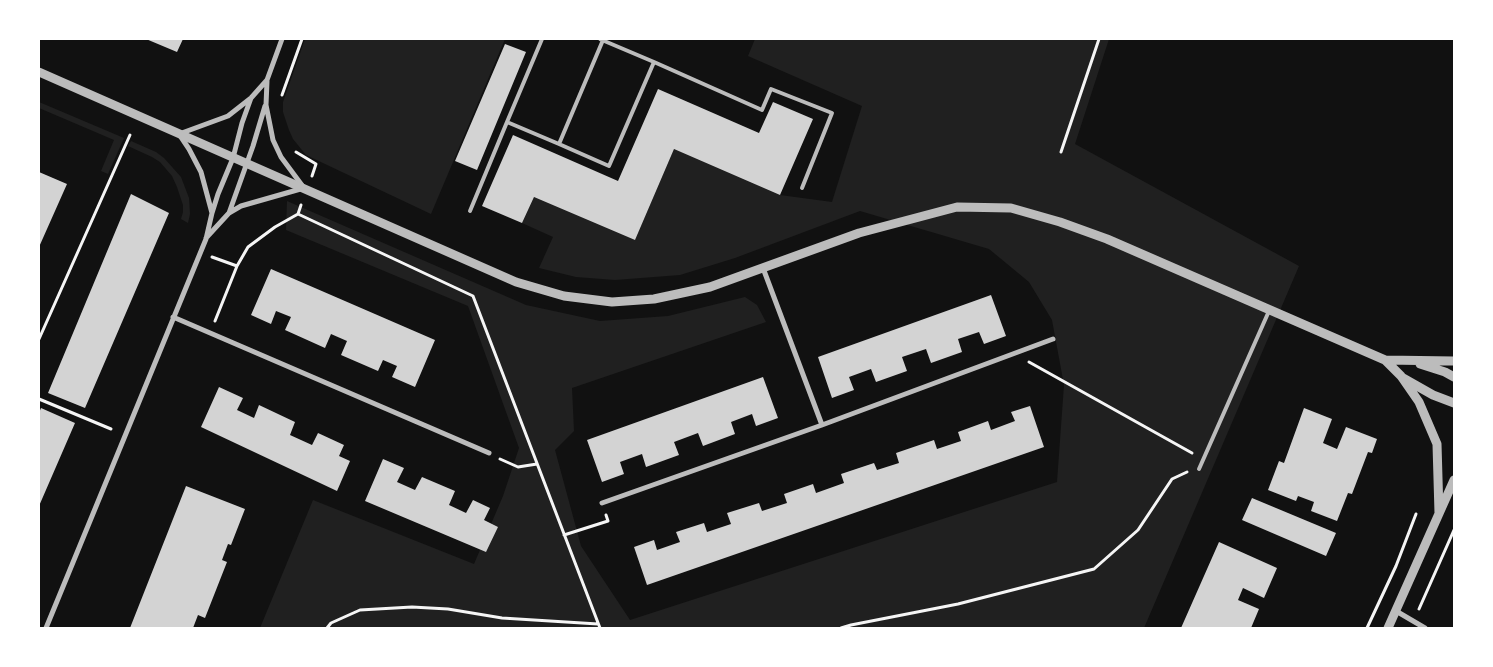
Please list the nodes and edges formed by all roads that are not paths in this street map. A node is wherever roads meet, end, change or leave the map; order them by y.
1 (282, 39) edge
2 (542, 39) edge
3 (654, 62) junction
4 (39, 72) edge
5 (267, 80) junction
6 (252, 98) junction
7 (266, 105) junction
8 (507, 122) junction
9 (179, 134) junction
10 (559, 144) junction
11 (233, 158) junction
12 (247, 164) junction
13 (304, 188) junction
14 (802, 188) dead end
15 (470, 211) dead end
16 (212, 213) junction
17 (229, 213) junction
18 (206, 239) junction
19 (763, 268) junction
20 (1270, 310) junction
21 (174, 317) junction
22 (1053, 339) dead end
23 (1385, 360) junction
24 (1412, 361) junction
25 (1454, 361) edge
26 (1401, 376) junction
27 (1454, 378) edge
28 (1454, 403) edge
29 (822, 425) junction
30 (489, 454) road end
31 (1200, 467) road end
32 (1454, 480) edge
33 (602, 502) road end
34 (1439, 513) junction
35 (1396, 611) junction
36 (46, 628) edge
37 (1388, 628) edge
38 (1425, 628) edge

1 - 5 street
2 - 8 lane
3 - 10 lane
3 - 10 lane
3 - 14 lane
4 - 9 street
5 - 6 street
5 - 7 street
6 - 9 street
6 - 11 street
7 - 12 street
7 - 13 street
8 - 10 lane
8 - 15 lane
9 - 11 street
9 - 16 street
11 - 12 street
11 - 16 street
12 - 13 street
12 - 17 street
13 - 17 street
13 - 19 street
16 - 18 street
17 - 18 street
18 - 21 street
19 - 20 street
19 - 29 street
20 - 23 street
20 - 31 lane
21 - 30 street
21 - 36 street
22 - 29 street
23 - 24 street
23 - 26 street
24 - 25 street
24 - 27 street
26 - 28 street
26 - 34 street
29 - 33 street
32 - 34 street
34 - 35 street
35 - 37 street
35 - 38 street

